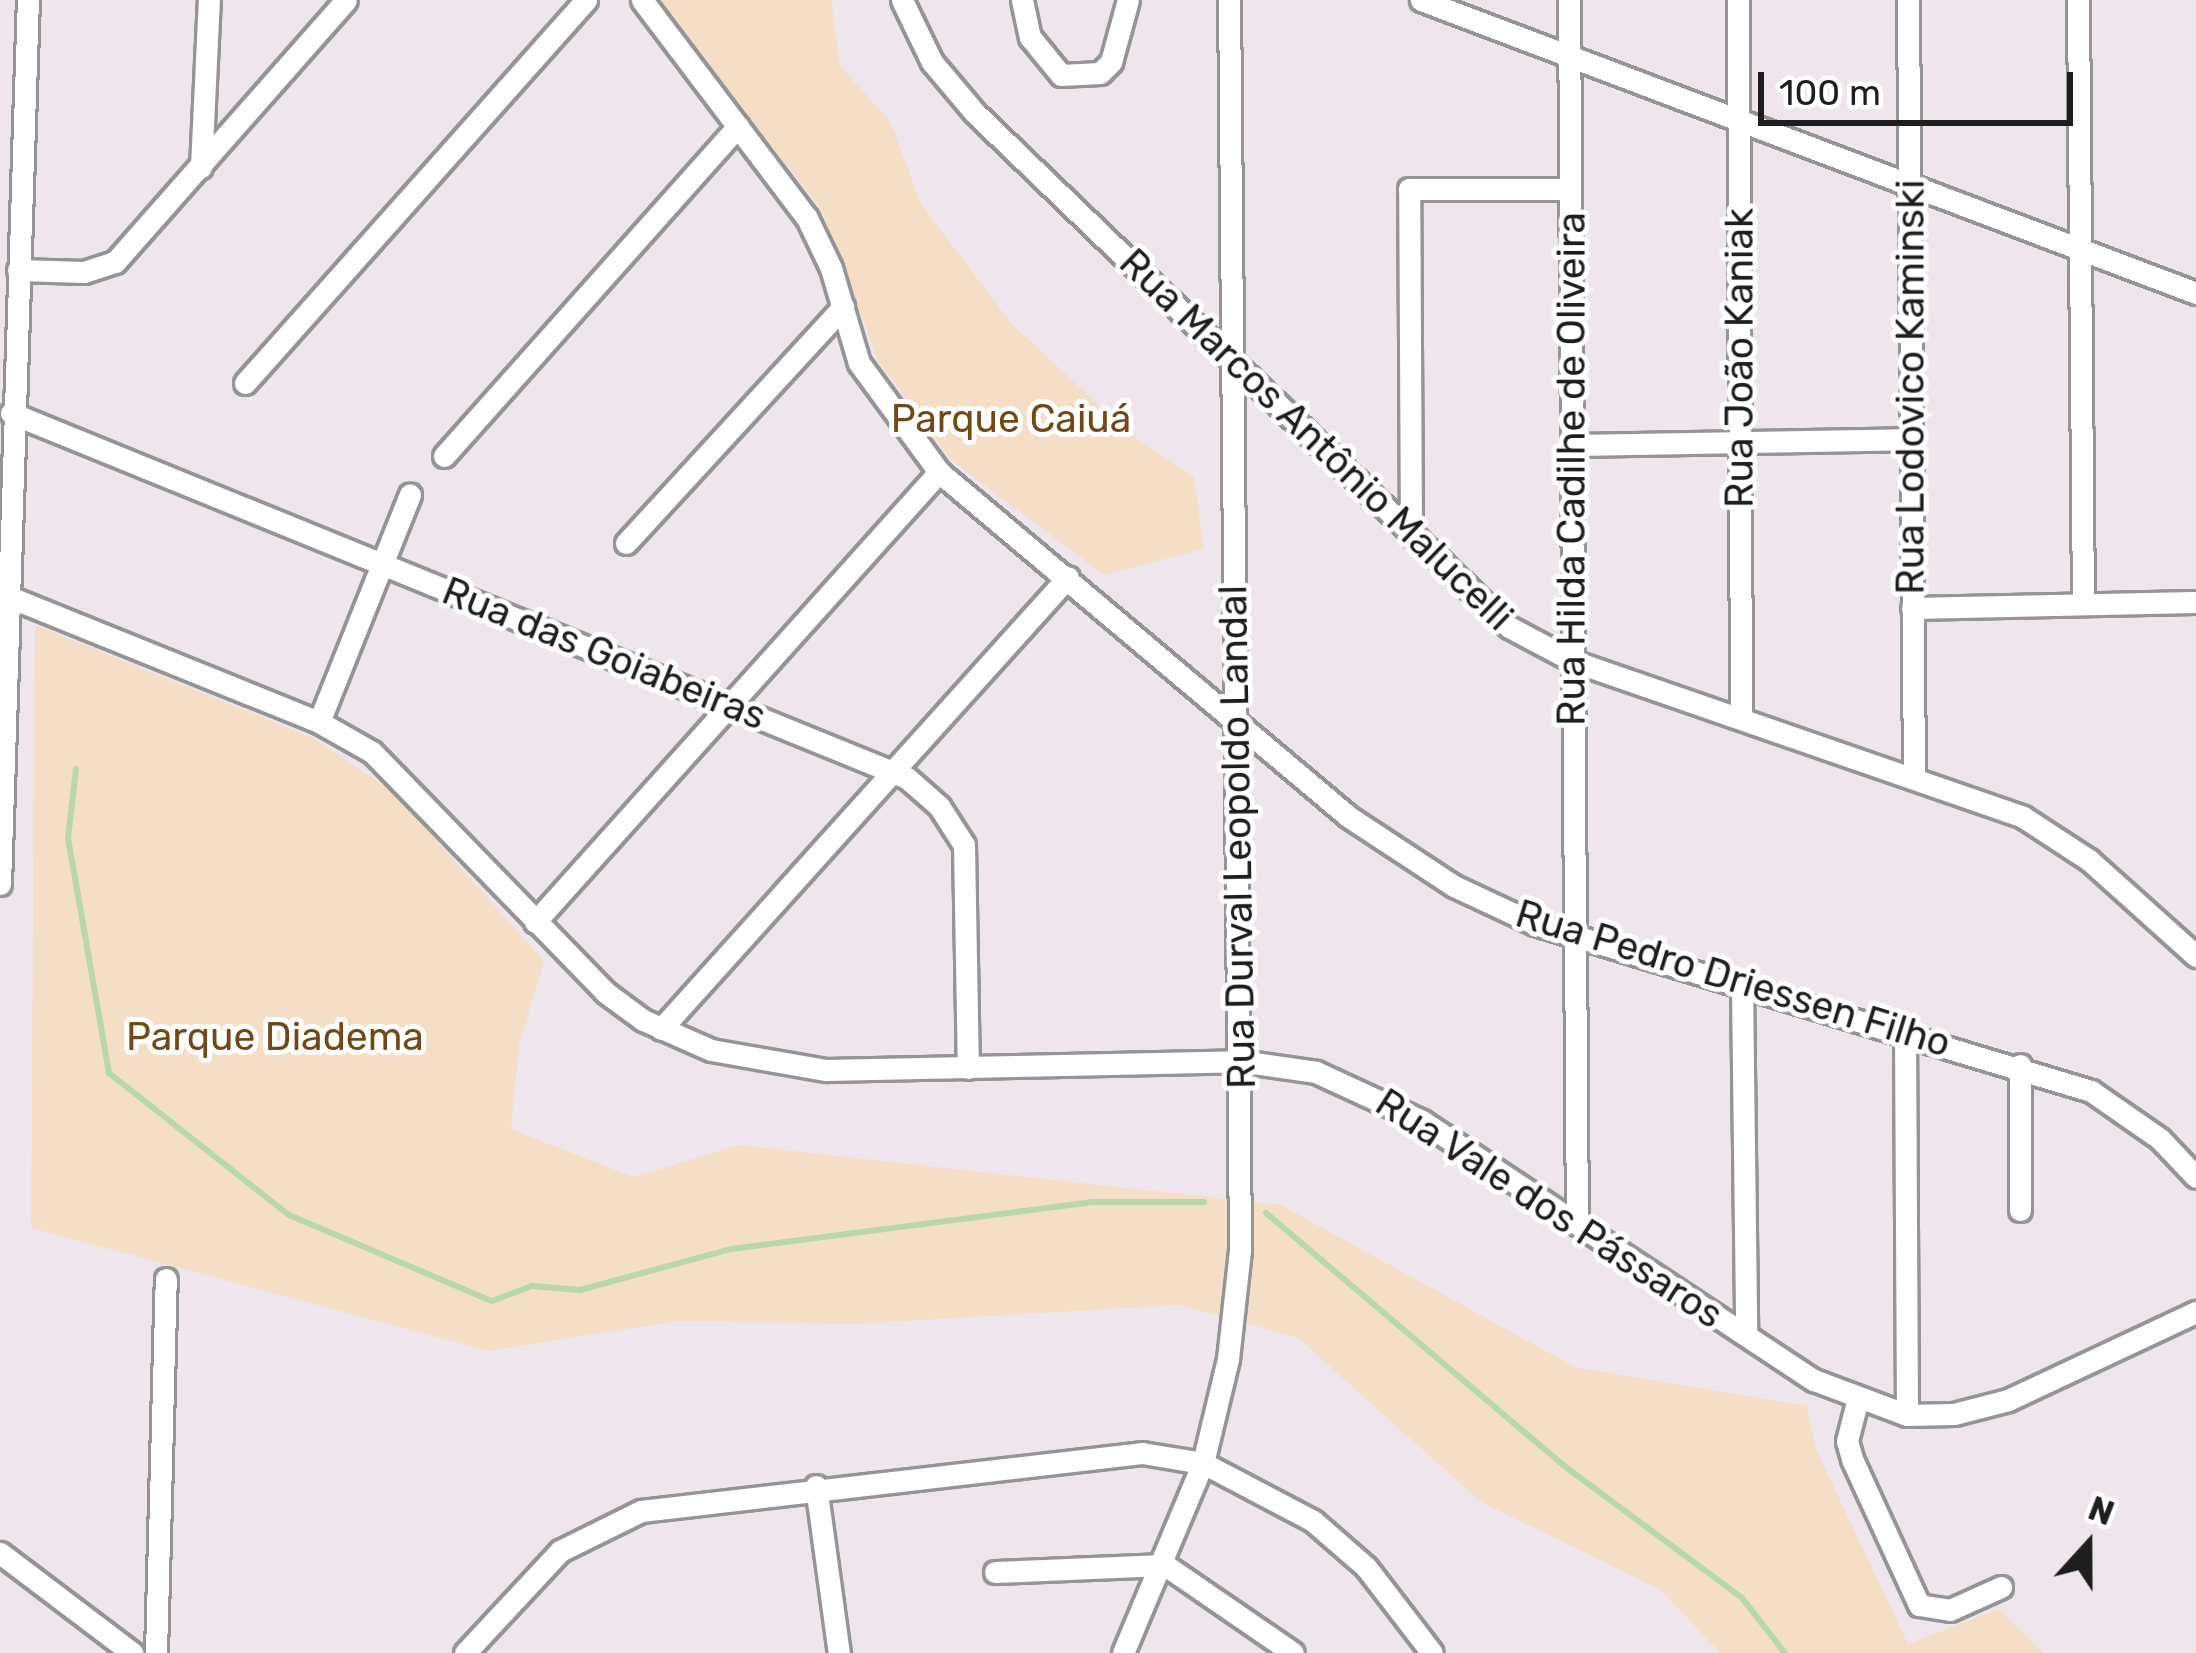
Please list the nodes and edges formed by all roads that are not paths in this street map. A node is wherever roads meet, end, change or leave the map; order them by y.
1 (28, 0) edge
2 (209, 0) edge
3 (346, 0) edge
4 (586, 0) edge
5 (642, 0) edge
6 (902, 0) edge
7 (1022, 0) edge
8 (1128, 0) edge
9 (1229, 0) edge
10 (1421, 0) edge
11 (1569, 0) edge
12 (1738, 0) edge
13 (1908, 0) edge
14 (2078, 0) edge
15 (1569, 56) junction
16 (1739, 120) junction
17 (738, 126) junction
18 (201, 167) junction
19 (1909, 184) junction
20 (1570, 189) junction
21 (2080, 249) junction
22 (18, 270) junction
23 (2196, 293) edge
24 (843, 307) junction
25 (1233, 363) junction
26 (245, 383) dead end
27 (11, 413) junction
28 (1911, 440) junction
29 (1741, 442) junction
30 (1572, 445) junction
31 (444, 456) dead end
32 (939, 472) junction
33 (410, 494) dead end
34 (1411, 536) junction
35 (626, 543) dead end
36 (382, 564) junction
37 (1068, 577) junction
38 (7, 596) junction
39 (2196, 602) edge
40 (2083, 604) junction
41 (1912, 608) junction
42 (1573, 662) junction
43 (730, 705) junction
44 (1742, 717) junction
45 (1236, 721) junction
46 (320, 722) junction
47 (893, 771) junction
48 (1913, 773) junction
49 (0, 884) edge
50 (535, 922) junction
51 (1575, 938) junction
52 (2196, 956) edge
53 (1742, 985) junction
54 (661, 1029) junction
55 (1905, 1031) junction
56 (1240, 1061) junction
57 (2020, 1065) junction
58 (968, 1068) junction
59 (2196, 1178) edge
60 (2020, 1210) dead end
61 (1577, 1223) junction
62 (166, 1280) dead end
63 (2196, 1312) edge
64 (1746, 1335) junction
65 (1857, 1402) junction
66 (1907, 1415) junction
67 (1203, 1463) junction
68 (816, 1486) junction
69 (0, 1552) edge
70 (1165, 1564) junction
71 (995, 1572) dead end
72 (2001, 1587) dead end
73 (474, 1650) edge
74 (132, 1653) edge
75 (156, 1653) edge
76 (839, 1653) edge
77 (1123, 1653) edge
78 (1293, 1653) edge
79 (1432, 1653) edge

1 - 22 street
2 - 18 street
3 - 18 street
4 - 26 street
5 - 17 street, Rua Pedro Driessen Filho
6 - 25 street, Rua Marcos Antônio Malucelli
7 - 8 street
9 - 25 street, Rua Durval Leopoldo Landal
10 - 15 street
11 - 15 street, Rua Hilda Cadilhe de Oliveira
12 - 16 street, Rua João Kaniak
13 - 19 street, Rua Lodovico Kaminski
14 - 21 street
15 - 16 street
15 - 20 street, Rua Hilda Cadilhe de Oliveira
16 - 19 street
16 - 29 street, Rua João Kaniak
17 - 24 street, Rua Pedro Driessen Filho
17 - 31 street
18 - 22 street
19 - 21 street
19 - 28 street, Rua Lodovico Kaminski
20 - 30 street, Rua Hilda Cadilhe de Oliveira
20 - 34 street
21 - 23 street
21 - 40 street
22 - 27 street
24 - 32 street, Rua Pedro Driessen Filho
24 - 35 street
25 - 34 street, Rua Marcos Antônio Malucelli
25 - 45 street, Rua Durval Leopoldo Landal
27 - 36 street, Rua das Goiabeiras
27 - 38 street
28 - 29 street
28 - 41 street, Rua Lodovico Kaminski
29 - 30 street
29 - 44 street, Rua João Kaniak
30 - 42 street, Rua Hilda Cadilhe de Oliveira
32 - 37 street, Rua Pedro Driessen Filho
32 - 43 street
33 - 36 street
34 - 42 street, Rua Marcos Antônio Malucelli
36 - 43 street, Rua das Goiabeiras
36 - 46 street
37 - 45 street, Rua Pedro Driessen Filho
37 - 47 street
38 - 46 street, Rua Vale dos Pássaros
38 - 49 street
39 - 40 street
40 - 41 street
41 - 48 street, Rua Lodovico Kaminski
42 - 44 street, Rua Marcos Antônio Malucelli
42 - 51 street, Rua Hilda Cadilhe de Oliveira
43 - 47 street, Rua das Goiabeiras
43 - 50 street
44 - 48 street, Rua Marcos Antônio Malucelli
45 - 51 street, Rua Pedro Driessen Filho
45 - 56 street, Rua Durval Leopoldo Landal
46 - 50 street, Rua Vale dos Pássaros
47 - 54 street
47 - 58 street, Rua das Goiabeiras
48 - 52 street, Rua Marcos Antônio Malucelli
50 - 54 street, Rua Vale dos Pássaros
51 - 53 street, Rua Pedro Driessen Filho
51 - 61 street, Rua Hilda Cadilhe de Oliveira
53 - 55 street, Rua Pedro Driessen Filho
53 - 64 street
54 - 58 street, Rua Vale dos Pássaros
55 - 57 street, Rua Pedro Driessen Filho
55 - 66 street
56 - 58 street, Rua Vale dos Pássaros
56 - 61 street, Rua Vale dos Pássaros
56 - 67 street, Rua Durval Leopoldo Landal
57 - 59 street, Rua Pedro Driessen Filho
57 - 60 street
61 - 64 street, Rua Vale dos Pássaros
62 - 75 street
63 - 66 street, Rua Vale dos Pássaros
64 - 65 street, Rua Vale dos Pássaros
65 - 66 street, Rua Vale dos Pássaros
65 - 72 street
67 - 68 street
67 - 70 street, Rua Durval Leopoldo Landal
67 - 79 street
68 - 73 street
68 - 76 street
69 - 74 street
70 - 71 street
70 - 77 street, Rua Durval Leopoldo Landal
70 - 78 street

